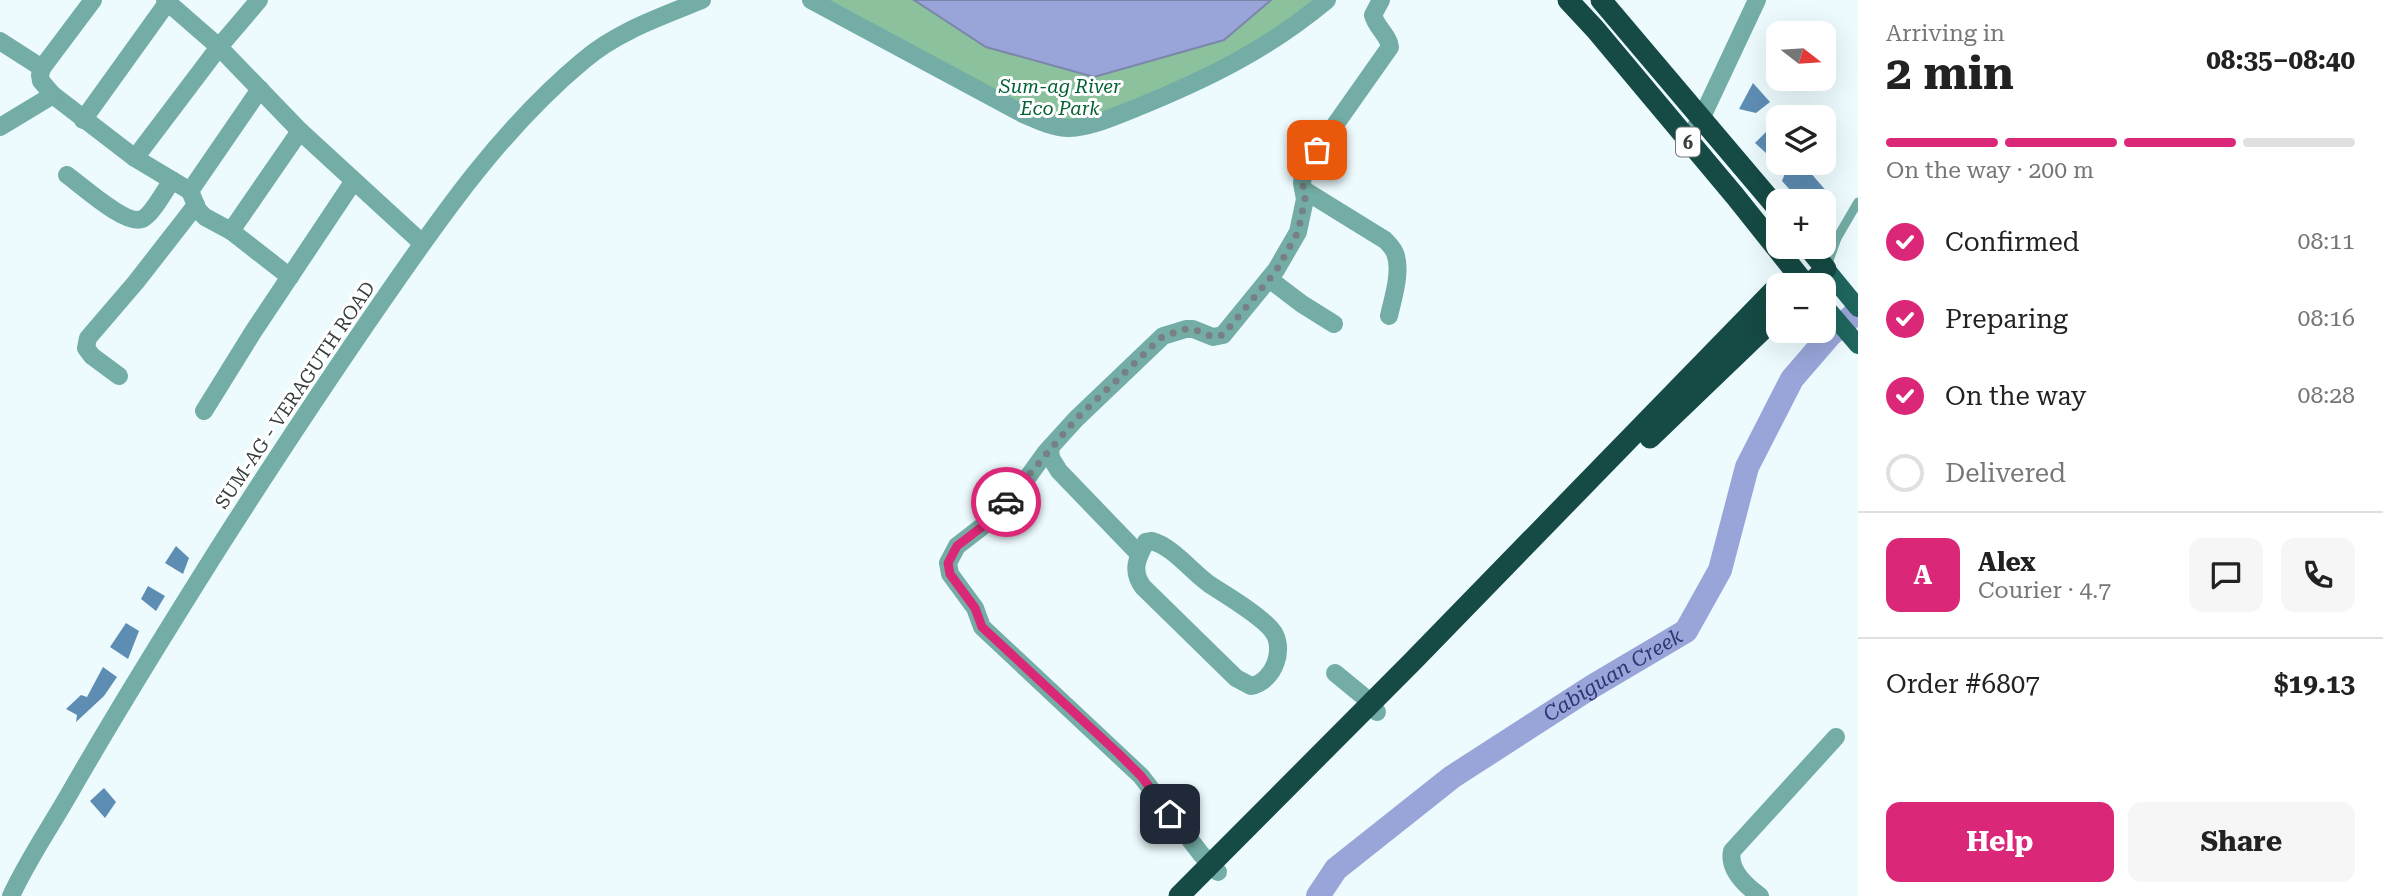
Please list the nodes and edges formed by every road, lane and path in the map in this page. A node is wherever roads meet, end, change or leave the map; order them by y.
1 (93, 0) edge
2 (258, 0) edge
3 (702, 0) edge
4 (811, 0) edge
5 (1327, 0) edge
6 (1381, 0) edge
7 (1568, 0) edge
8 (1601, 0) edge
9 (1757, 0) edge
10 (166, 1) edge
11 (0, 41) edge
12 (219, 47) junction
13 (42, 68) junction
14 (260, 89) junction
15 (53, 95) junction
16 (1702, 117) junction
17 (83, 120) junction
18 (0, 127) edge
19 (300, 131) junction
20 (1687, 141) junction
21 (135, 158) junction
22 (67, 175) dead end
23 (172, 180) junction
24 (353, 182) junction
25 (1304, 190) junction
26 (1766, 194) edge
27 (193, 198) junction
28 (1858, 202) edge
29 (231, 231) junction
30 (1836, 238) edge
31 (422, 243) junction
32 (1821, 259) edge
33 (1829, 259) edge
34 (1826, 269) junction
35 (1797, 273) edge
36 (1818, 273) edge
37 (290, 277) junction
38 (1269, 278) junction
39 (1766, 299) edge
40 (1853, 302) edge
41 (1389, 317) dead end
42 (1836, 320) edge
43 (1335, 324) dead end
44 (1766, 327) edge
45 (1853, 340) edge
46 (119, 376) dead end
47 (204, 411) dead end
48 (1050, 447) junction
49 (1139, 554) junction
50 (1335, 673) dead end
51 (1373, 708) junction
52 (1836, 737) dead end
53 (1214, 869) junction
54 (11, 896) edge
55 (1179, 896) edge
56 (1194, 896) edge
57 (1760, 896) edge

1 - 13 street
2 - 12 street
3 - 31 street, SUM-AG - VERAGUTH ROAD
4 - 5 street
6 - 25 street
7 - 20 highway, 6
8 - 16 highway, 6
9 - 16 street
10 - 12 street
10 - 17 street
11 - 13 street
12 - 14 street
12 - 21 street
13 - 15 street
14 - 19 street
14 - 27 street
15 - 17 street
15 - 18 street
16 - 20 street
16 - 26 highway, 6
17 - 21 street
19 - 24 street
19 - 29 street
20 - 35 highway, 6
21 - 23 street
22 - 23 street
23 - 27 street
24 - 31 street
24 - 37 street
25 - 38 street
25 - 41 street
27 - 29 street
27 - 46 street
28 - 30 lane
29 - 37 street
31 - 54 street, SUM-AG - VERAGUTH ROAD
32 - 34 highway
33 - 34 lane
34 - 36 highway
34 - 40 main road
37 - 47 street
38 - 43 street
38 - 48 street
39 - 51 highway
42 - 45 main road
44 - 51 highway
48 - 49 street
48 - 53 street
49 - 49 street
50 - 51 street
51 - 53 highway
52 - 57 street
53 - 55 highway
53 - 56 highway

